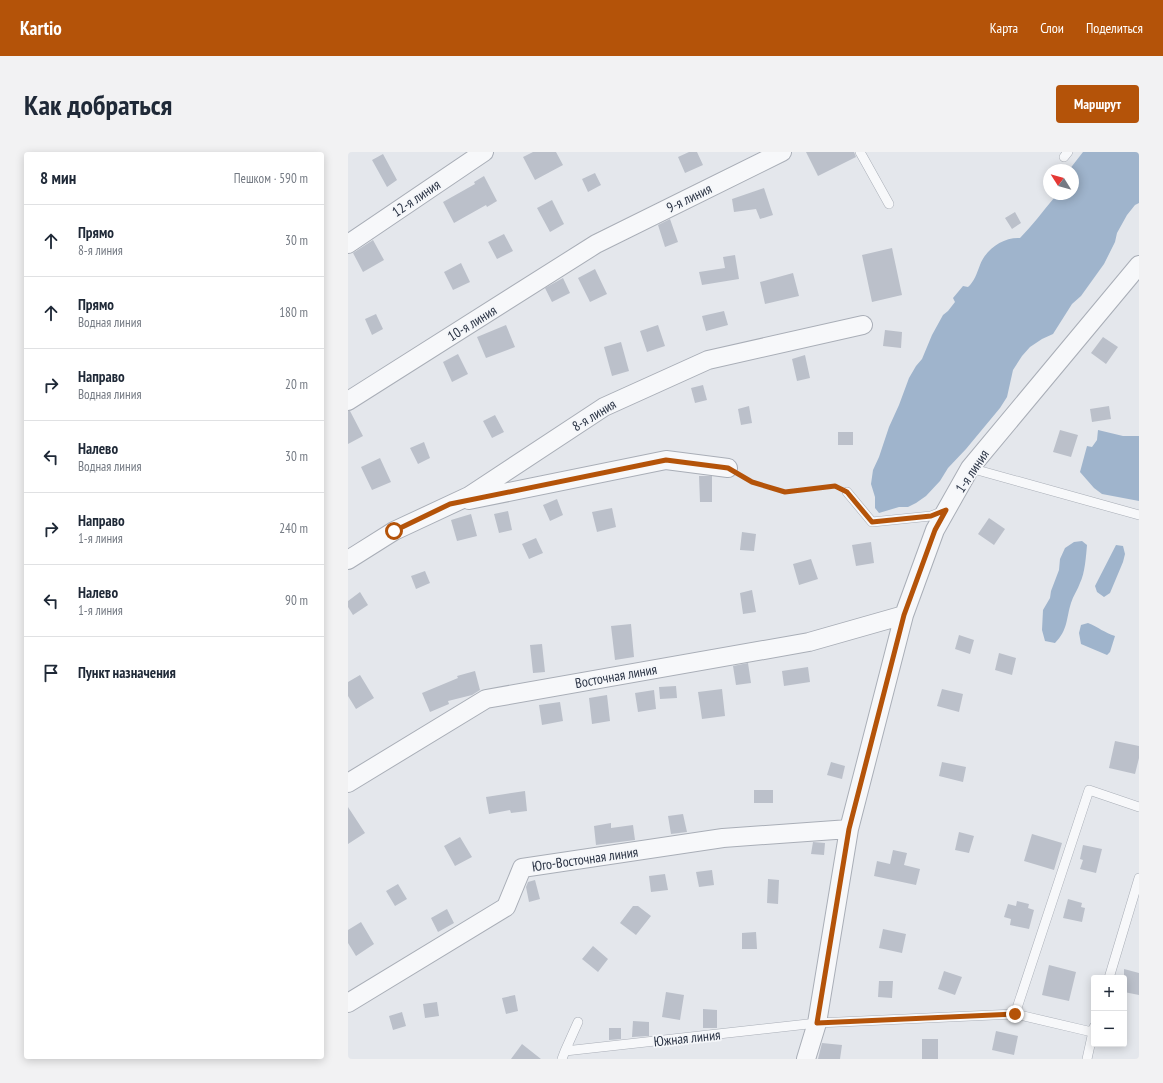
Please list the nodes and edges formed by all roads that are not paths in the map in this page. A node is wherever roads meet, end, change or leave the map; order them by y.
1 (484, 152) edge
2 (782, 152) edge
3 (860, 152) edge
4 (889, 204) dead end
5 (348, 244) edge
6 (596, 244) joint
7 (1139, 265) edge
8 (863, 325) dead end
9 (348, 401) edge
10 (728, 468) road end
11 (970, 468) junction
12 (847, 492) road end
13 (450, 504) junction
14 (946, 510) junction
15 (1139, 516) edge
16 (348, 560) edge
17 (904, 615) junction
18 (348, 783) edge
19 (1139, 807) edge
20 (849, 829) junction
21 (1139, 878) edge
22 (1110, 975) edge
23 (348, 1003) edge
24 (1015, 1014) junction
25 (578, 1022) dead end
26 (817, 1023) junction
27 (1091, 1029) edge
28 (1091, 1039) edge
29 (563, 1055) edge
30 (806, 1059) edge
31 (1087, 1059) edge

1 - 5 street, 12-я линия
2 - 6 street, 9-я линия
3 - 4 lane
6 - 9 street, 10-я линия
7 - 11 street, 1-я линия
8 - 13 street, 8-я линия
10 - 13 street
11 - 14 street, 1-я линия
11 - 15 lane
12 - 14 lane
13 - 16 street, 8-я линия
14 - 17 street, 1-я линия
17 - 18 street, Восточная линия
17 - 20 street, 1-я линия
19 - 24 lane
20 - 23 street, Юго-Восточная линия
20 - 26 street, 1-я линия
21 - 22 lane
24 - 26 lane
24 - 27 lane
25 - 29 lane
26 - 29 lane, Южная линия
26 - 30 street, 1-я линия
28 - 31 lane

